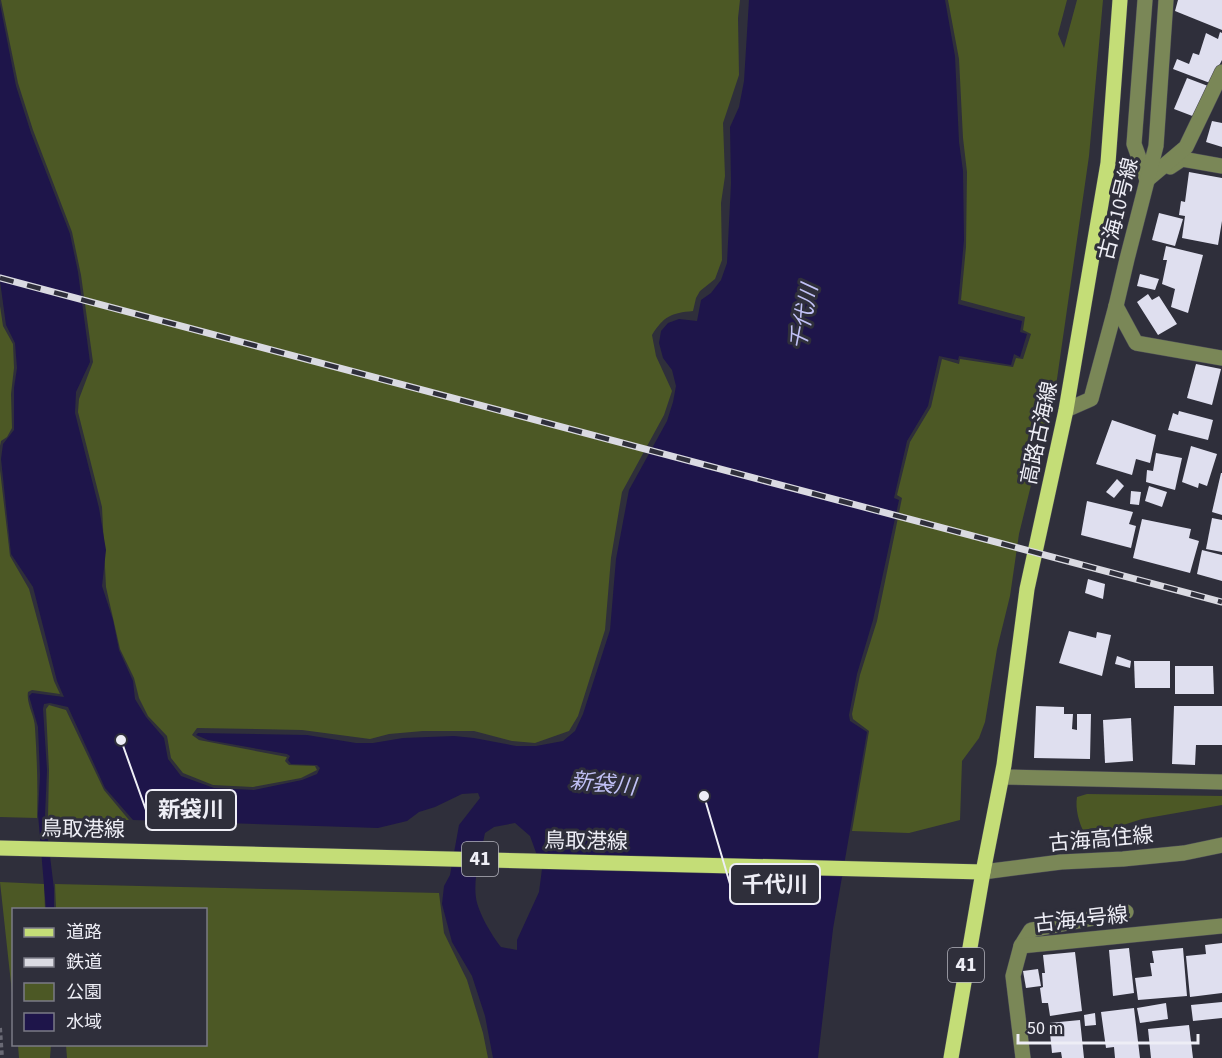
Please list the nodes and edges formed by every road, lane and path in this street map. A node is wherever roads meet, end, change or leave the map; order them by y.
1 (1120, 0) edge
2 (1145, 0) edge
3 (1166, 0) edge
4 (1222, 72) edge
5 (1222, 166) edge
6 (1147, 180) junction
7 (1116, 306) junction
8 (1222, 358) edge
9 (1066, 410) junction
10 (1002, 777) junction
11 (1222, 782) edge
12 (1222, 845) edge
13 (0, 848) edge
14 (983, 872) junction
15 (1126, 912) dead end
16 (1222, 926) edge
17 (1021, 946) junction
18 (0, 1028) edge
19 (2, 1058) edge
20 (951, 1058) edge
21 (1023, 1058) edge

1 - 9 main road, 高路古海線
2 - 6 street
3 - 6 street, 古海10号線
4 - 6 street
5 - 6 street
6 - 7 street, 古海10号線
7 - 8 street
7 - 9 street, 古海10号線
9 - 10 main road, 高路古海線
10 - 11 street
10 - 14 main road, 高路古海線
12 - 14 street, 古海高住線
13 - 14 main road, 鳥取港線 / 41
14 - 20 main road, 41
15 - 17 street
16 - 17 street, 古海4号線
17 - 21 street, 古海4号線
18 - 19 path

